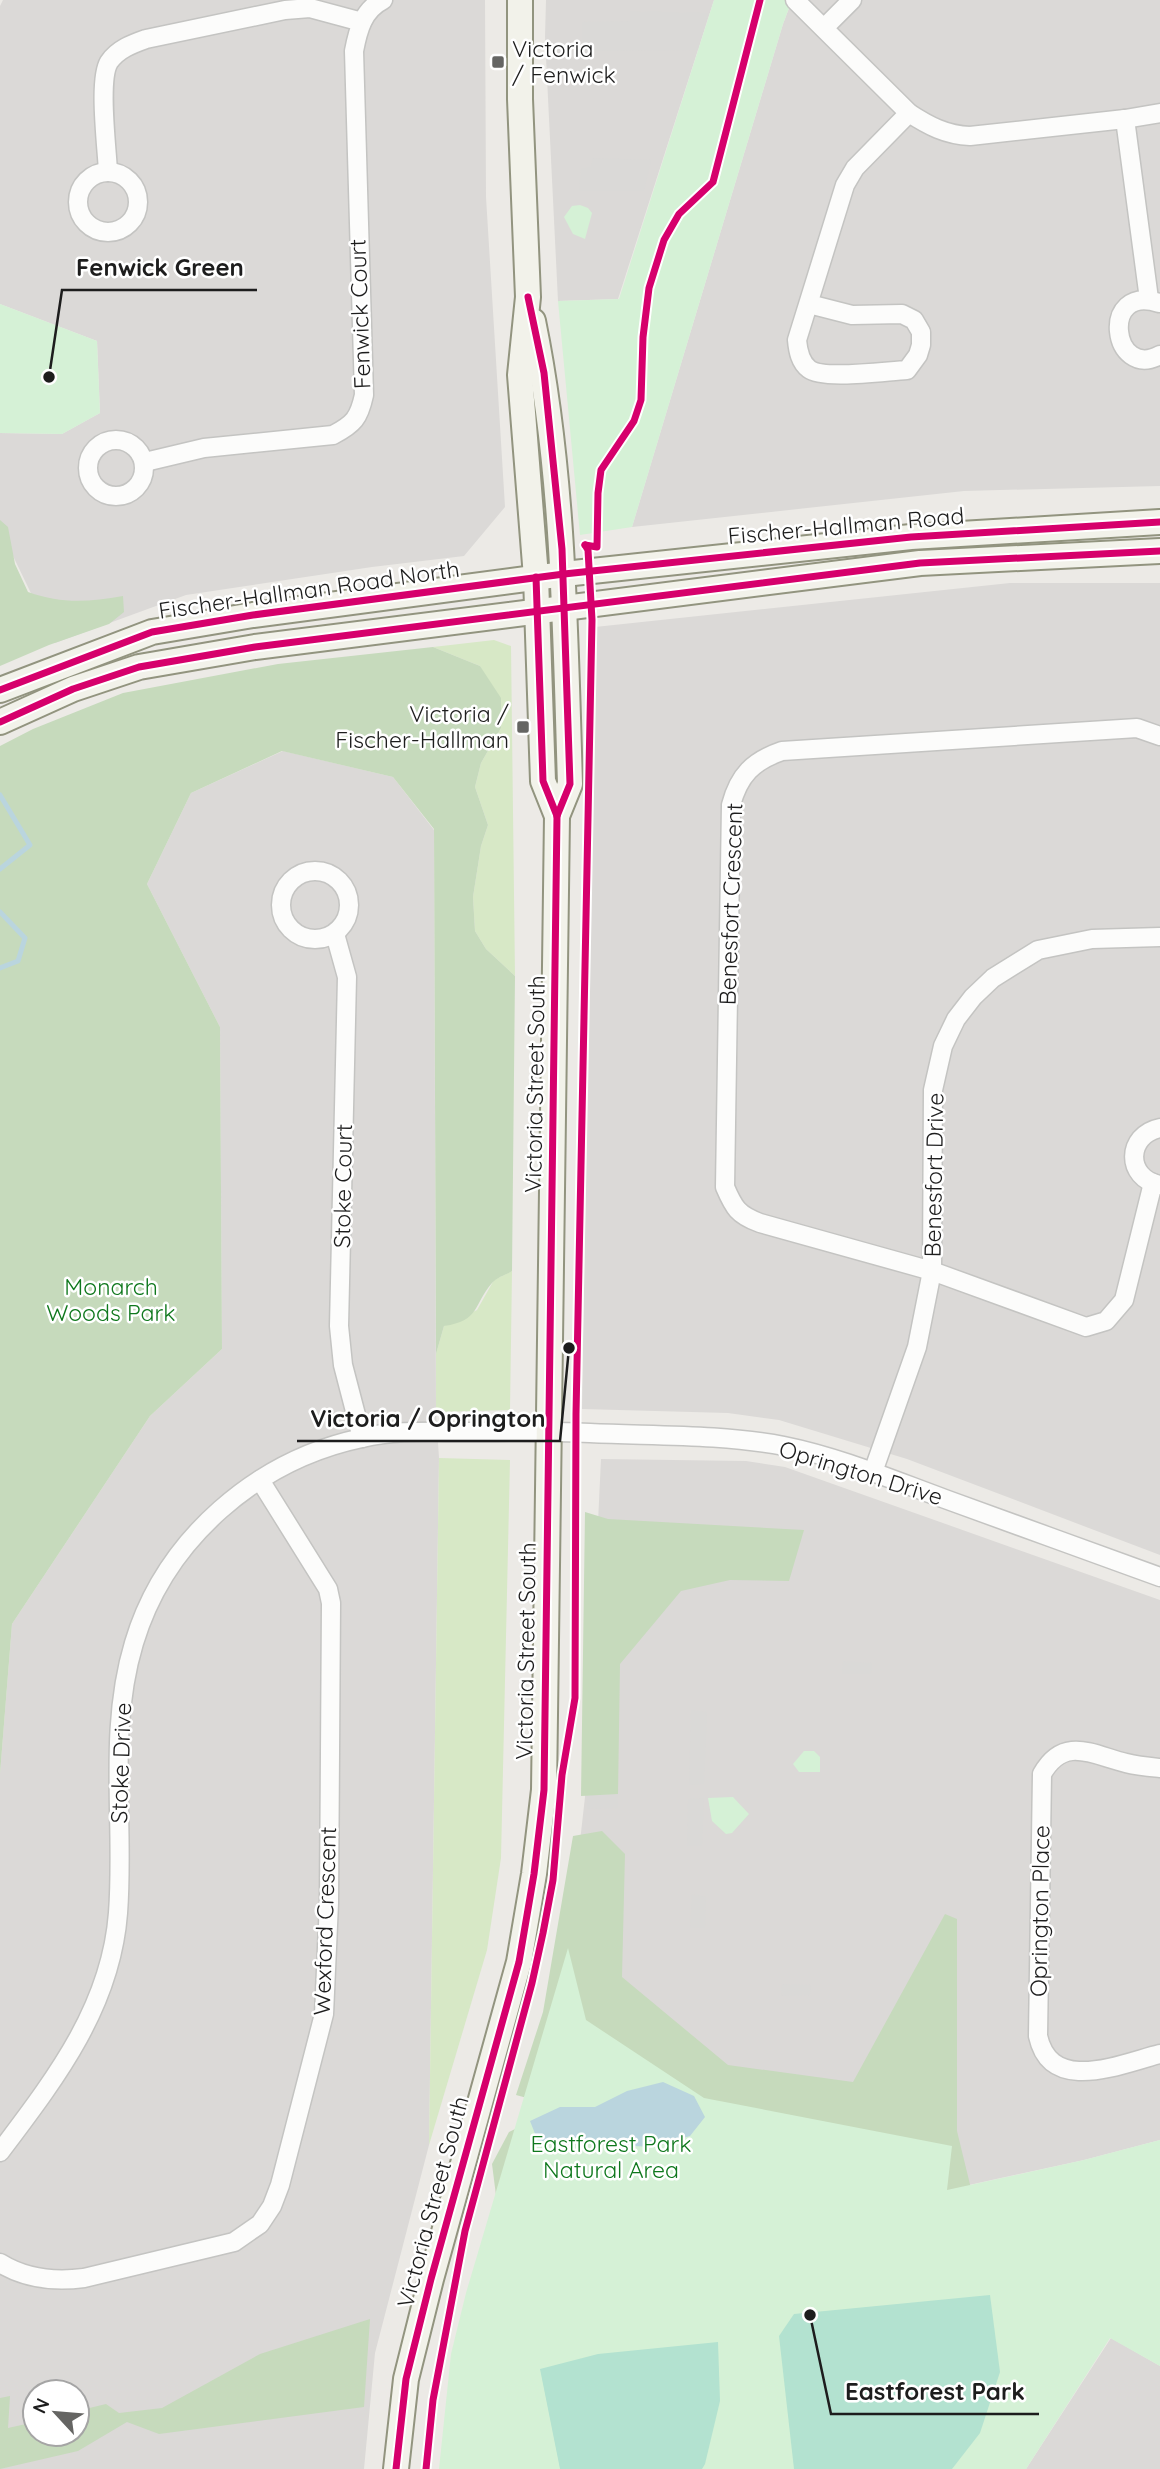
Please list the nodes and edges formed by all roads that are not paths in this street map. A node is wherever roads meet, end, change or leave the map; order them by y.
1 (383, 0) edge
2 (520, 0) edge
3 (795, 0) edge
4 (852, 0) edge
5 (362, 22) junction
6 (824, 28) junction
7 (909, 113) junction
8 (1160, 113) edge
9 (1125, 119) junction
10 (108, 172) dead end
11 (528, 297) junction
12 (1154, 301) edge
13 (809, 304) junction
14 (1160, 355) edge
15 (145, 462) dead end
16 (1160, 522) edge
17 (1160, 551) edge
18 (564, 574) junction
19 (536, 577) junction
20 (564, 608) junction
21 (538, 611) junction
22 (6, 688) edge
23 (9, 717) edge
24 (1160, 736) edge
25 (556, 816) junction
26 (335, 933) dead end
27 (1160, 937) edge
28 (1160, 1128) edge
29 (1156, 1184) edge
30 (932, 1271) junction
31 (549, 1432) junction
32 (362, 1438) junction
33 (873, 1472) junction
34 (260, 1480) junction
35 (1160, 1577) edge
36 (1160, 1768) edge
37 (1160, 2054) edge
38 (0, 2152) edge
39 (0, 2263) edge
40 (396, 2469) edge

1 - 5 street
2 - 11 main road, Victoria Street South
3 - 6 street
4 - 6 street
5 - 10 street
5 - 15 street, Fenwick Court
6 - 7 street
7 - 9 street
7 - 13 street
8 - 9 street
9 - 12 street
11 - 18 main road, Victoria Street South
11 - 19 main road, Victoria Street South
12 - 14 street
13 - 13 street
16 - 18 main road, Fischer-Hallman Road
17 - 20 main road, Fischer-Hallman Road
18 - 19 main road, Fischer-Hallman Road
18 - 20 main road, Victoria Street South
19 - 21 main road, Victoria Street South
19 - 22 main road, Fischer-Hallman Road North
20 - 21 main road, Fischer-Hallman Road
20 - 25 main road, Victoria Street South
21 - 23 main road, Fischer-Hallman Road
21 - 25 main road, Victoria Street South
24 - 30 street, Benesfort Crescent
25 - 31 main road, Victoria Street South
26 - 32 street, Stoke Court
27 - 30 street, Benesfort Drive
28 - 29 street
29 - 30 street, Benesfort Crescent
30 - 33 street, Benesfort Drive
31 - 32 street, Stoke Drive
31 - 33 street, Oprington Drive
31 - 40 main road, Victoria Street South
32 - 34 street, Stoke Drive
33 - 35 street, Oprington Drive
34 - 38 street, Stoke Drive
34 - 39 street, Wexford Crescent
36 - 37 street, Oprington Place

